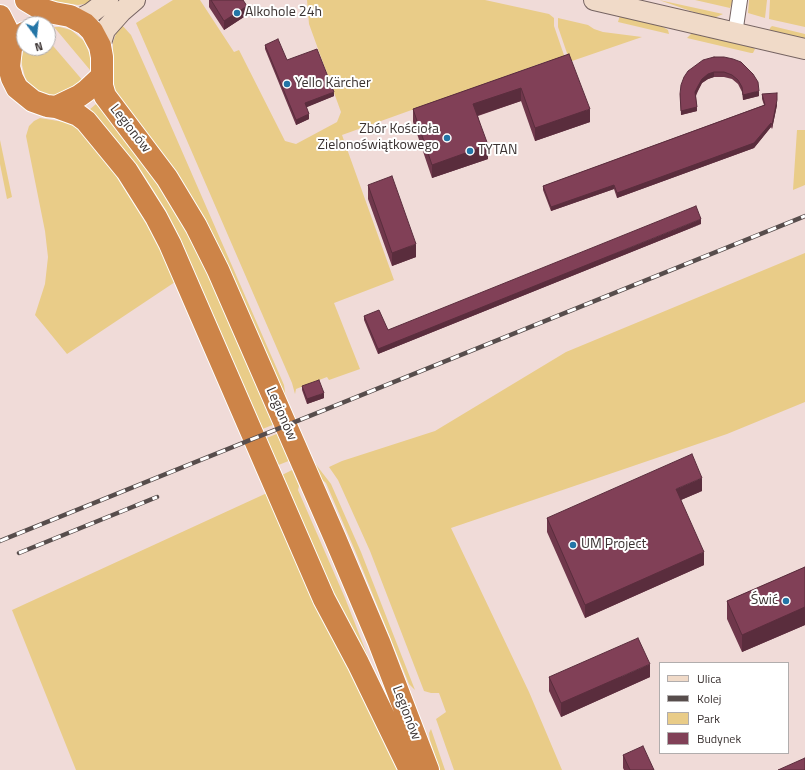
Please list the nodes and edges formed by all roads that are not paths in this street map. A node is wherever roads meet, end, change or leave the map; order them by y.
1 (26, 0) edge
2 (108, 0) edge
3 (134, 0) edge
4 (594, 0) edge
5 (740, 0) edge
6 (0, 16) edge
7 (43, 16) edge
8 (56, 18) edge
9 (77, 20) junction
10 (735, 34) junction
11 (16, 40) edge
12 (16, 44) edge
13 (100, 46) junction
14 (805, 49) edge
15 (101, 77) junction
16 (56, 107) junction
17 (410, 770) edge
18 (428, 770) edge

1 - 7 highway
2 - 9 street
3 - 13 street
4 - 10 street
5 - 10 street
6 - 11 highway
8 - 9 highway
9 - 13 highway
10 - 14 street
12 - 16 highway, Legionów
13 - 15 highway, Legionów
15 - 16 highway
15 - 18 highway, Legionów
16 - 17 highway, Legionów

